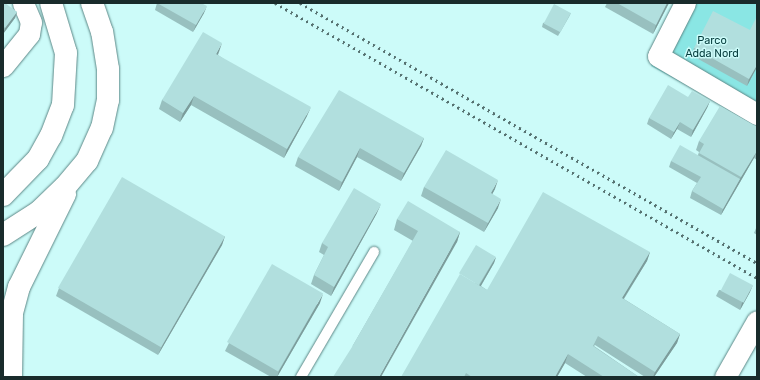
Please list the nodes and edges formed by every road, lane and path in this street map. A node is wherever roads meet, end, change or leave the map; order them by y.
1 (23, 3) edge
2 (51, 3) edge
3 (92, 3) edge
4 (685, 3) edge
5 (3, 66) edge
6 (757, 114) edge
7 (73, 178) junction
8 (3, 195) edge
9 (3, 235) edge
10 (374, 252) dead end
11 (757, 322) edge
12 (11, 377) edge
13 (301, 377) edge
14 (725, 377) edge

1 - 5 street
2 - 8 highway
3 - 7 highway
4 - 6 street
7 - 9 highway
7 - 12 highway
10 - 13 lane
11 - 14 street

